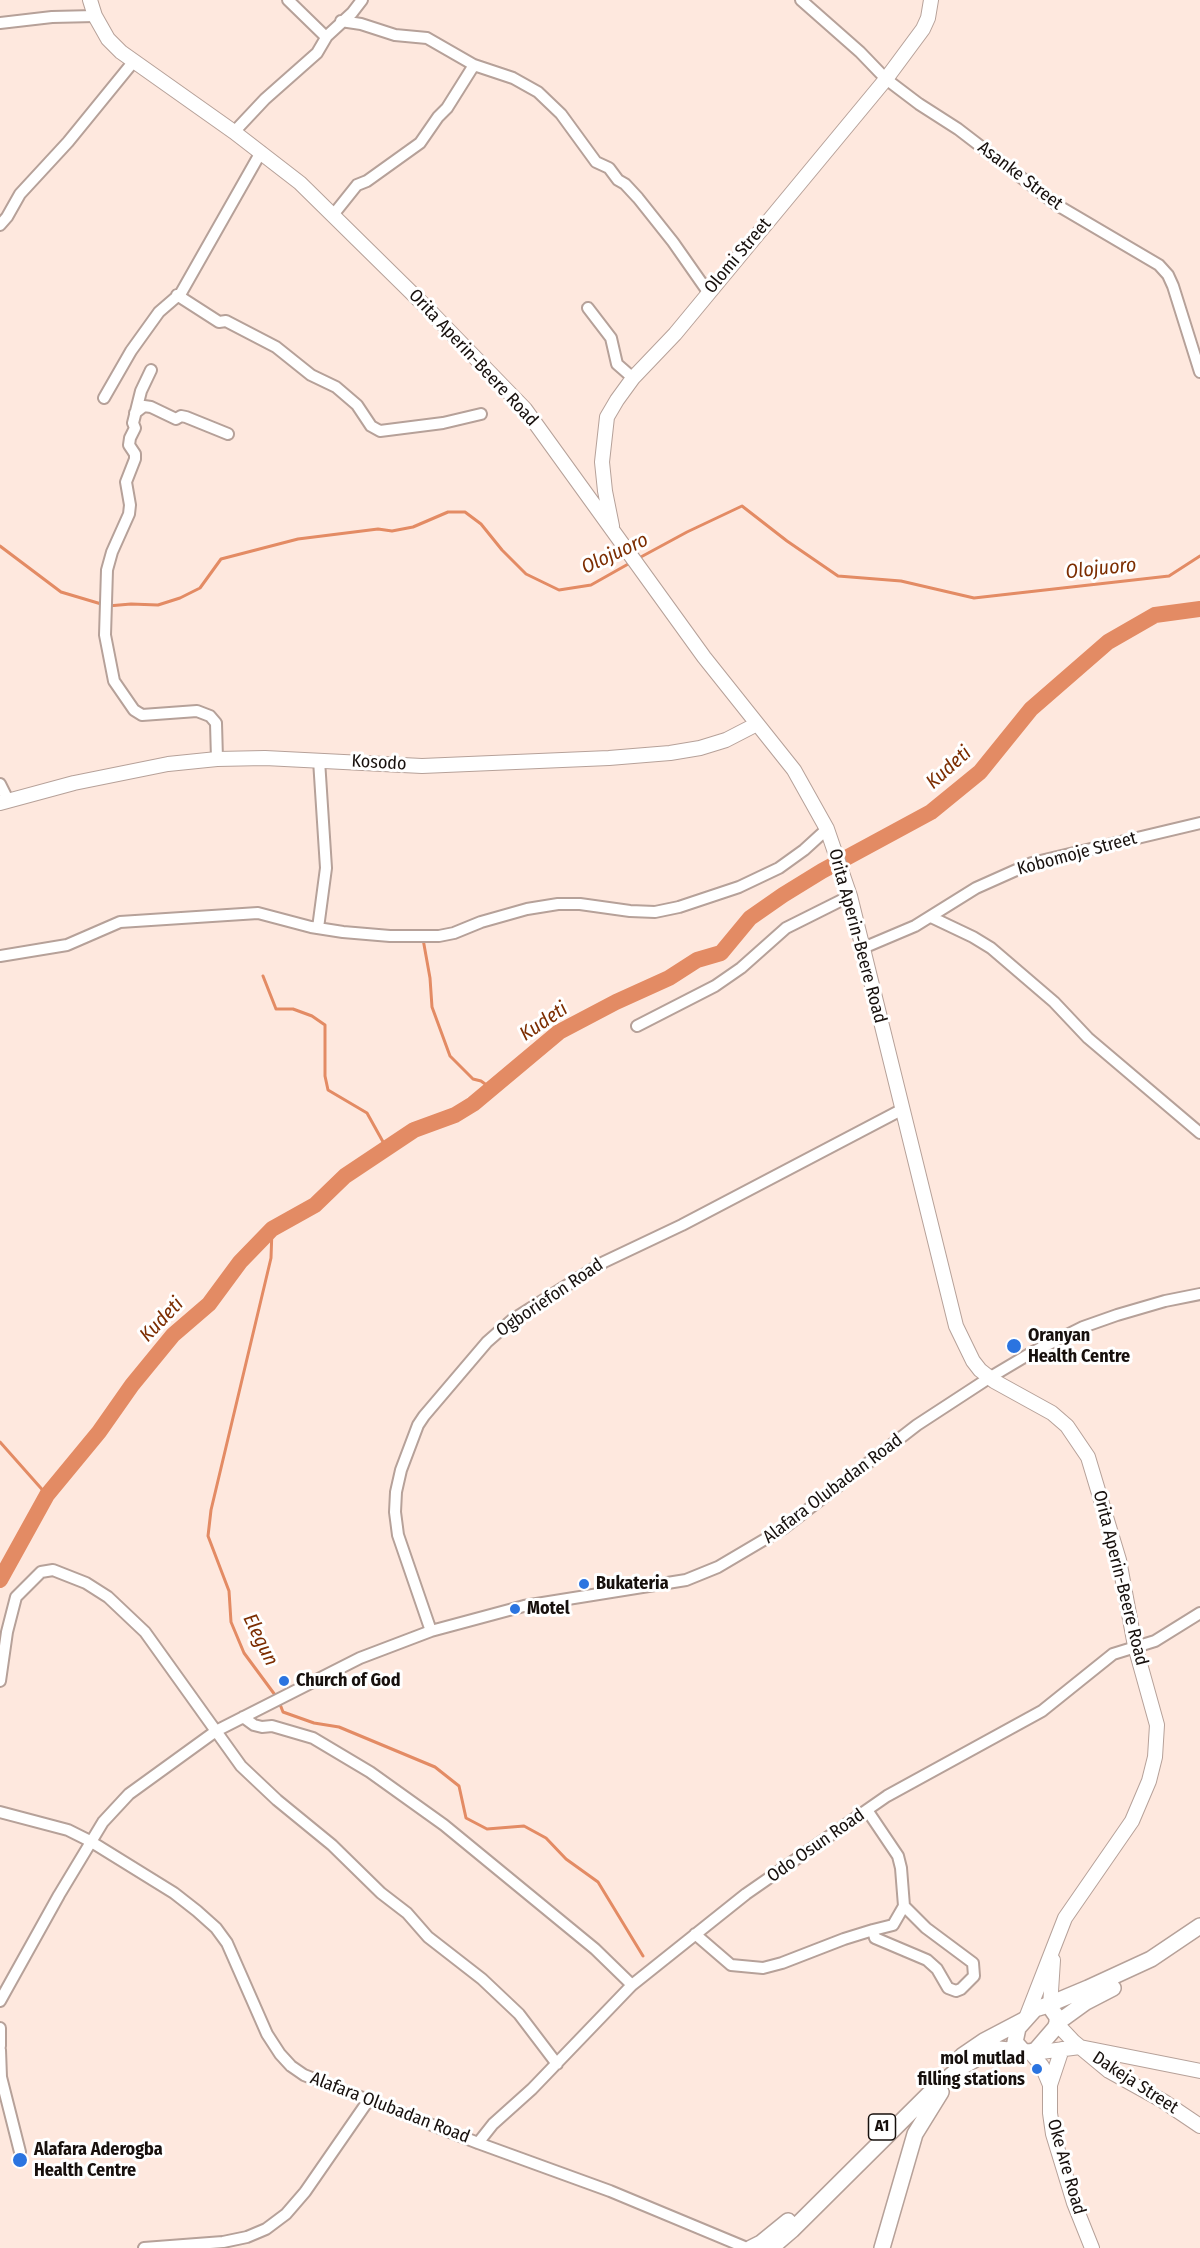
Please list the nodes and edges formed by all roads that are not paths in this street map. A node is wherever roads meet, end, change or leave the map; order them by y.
1 (90, 0) edge
2 (288, 0) edge
3 (362, 0) edge
4 (801, 0) edge
5 (931, 0) edge
6 (95, 16) junction
7 (341, 21) junction
8 (0, 23) edge
9 (326, 37) junction
10 (134, 61) junction
11 (474, 65) junction
12 (886, 79) junction
13 (234, 132) junction
14 (261, 153) junction
15 (333, 215) junction
16 (0, 225) edge
17 (708, 292) junction
18 (177, 295) junction
19 (588, 308) dead end
20 (151, 370) dead end
21 (1200, 372) edge
22 (633, 378) junction
23 (104, 398) dead end
24 (135, 413) junction
25 (481, 414) dead end
26 (228, 434) dead end
27 (613, 531) junction
28 (757, 724) junction
29 (217, 759) junction
30 (319, 760) junction
31 (0, 784) edge
32 (4, 802) edge
33 (1200, 823) edge
34 (827, 829) junction
35 (850, 896) junction
36 (931, 917) junction
37 (318, 928) junction
38 (863, 948) junction
39 (0, 956) edge
40 (637, 1026) dead end
41 (903, 1109) junction
42 (1200, 1133) edge
43 (1200, 1294) edge
44 (989, 1378) junction
45 (1200, 1613) edge
46 (431, 1631) junction
47 (1135, 1647) junction
48 (0, 1680) edge
49 (243, 1717) junction
50 (216, 1731) junction
51 (867, 1810) junction
52 (0, 1812) edge
53 (90, 1841) junction
54 (904, 1906) junction
55 (1200, 1926) edge
56 (873, 1930) junction
57 (695, 1934) junction
58 (1200, 1936) edge
59 (1053, 1949) junction
60 (632, 1984) junction
61 (0, 2001) edge
62 (1049, 2006) junction
63 (1025, 2019) junction
64 (1057, 2023) junction
65 (0, 2028) edge
66 (1080, 2047) junction
67 (0, 2048) edge
68 (1062, 2049) junction
69 (1029, 2051) junction
70 (557, 2064) junction
71 (957, 2067) junction
72 (1200, 2071) edge
73 (1050, 2085) junction
74 (368, 2101) junction
75 (1200, 2126) edge
76 (478, 2143) junction
77 (20, 2152) dead end
78 (144, 2248) edge
79 (749, 2248) edge
80 (771, 2248) edge
81 (882, 2248) edge
82 (1092, 2248) edge

1 - 6 main road, Orita Aperin-Beere Road
2 - 9 street
3 - 7 street
4 - 12 street, Asanke Street
5 - 12 main road, Olomi Street
6 - 8 street
6 - 10 main road, Orita Aperin-Beere Road
7 - 9 street
7 - 11 street
9 - 13 street
10 - 13 main road, Orita Aperin-Beere Road
10 - 16 street
11 - 15 street
11 - 17 street
12 - 17 main road, Olomi Street
12 - 21 street, Asanke Street
13 - 14 main road, Orita Aperin-Beere Road
14 - 15 main road, Orita Aperin-Beere Road
14 - 18 street
15 - 27 main road, Orita Aperin-Beere Road
17 - 22 main road, Olomi Street
18 - 23 street
18 - 25 street
19 - 22 street
20 - 24 street
22 - 27 main road, Olomi Street
24 - 26 street
24 - 29 street
27 - 28 main road, Orita Aperin-Beere Road
28 - 30 main road, Kosodo
28 - 34 main road, Orita Aperin-Beere Road
29 - 30 main road, Kosodo
29 - 32 main road, Kosodo
30 - 37 street
31 - 32 street
33 - 36 street, Kobomoje Street
34 - 35 main road, Orita Aperin-Beere Road
34 - 37 street
35 - 38 main road, Orita Aperin-Beere Road
35 - 40 street
36 - 38 street, Kobomoje Street
36 - 42 street
37 - 39 street
38 - 41 main road, Orita Aperin-Beere Road
41 - 44 main road, Orita Aperin-Beere Road
41 - 46 street, Ogboriefon Road
43 - 44 street, Alafara Olubadan Road
44 - 46 street, Alafara Olubadan Road
44 - 47 main road, Orita Aperin-Beere Road
45 - 47 street, Odo Osun Road
46 - 49 street, Alafara Olubadan Road
47 - 51 street, Odo Osun Road
47 - 59 main road, Orita Aperin-Beere Road
48 - 50 street
49 - 50 street, Alafara Olubadan Road
49 - 60 street
50 - 53 street, Alafara Olubadan Road
50 - 70 street
51 - 54 street
51 - 57 street, Odo Osun Road
52 - 53 street, Alafara Olubadan Road
53 - 61 street, Alafara Olubadan Road
53 - 74 street, Alafara Olubadan Road
54 - 56 street
54 - 56 street
55 - 62 highway
56 - 57 street
57 - 60 street, Odo Osun Road
58 - 64 highway
59 - 62 main road, Orita Aperin-Beere Road
59 - 63 main road, Orita Aperin-Beere Road
60 - 70 street, Odo Osun Road
62 - 63 highway
62 - 64 highway
63 - 69 highway
63 - 71 highway, A1
64 - 66 main road
64 - 69 highway
65 - 67 street
66 - 68 main road, Dakeja Street
66 - 72 main road
66 - 75 main road, Dakeja Street
67 - 77 street
68 - 69 main road, Dakeja Street
68 - 73 main road, Oke Are Road
69 - 71 highway, A1
69 - 73 main road, Oke Are Road
70 - 76 street, Odo Osun Road
71 - 79 highway, A1
71 - 80 highway, A1
71 - 81 highway, A1
73 - 82 main road, Oke Are Road
74 - 76 street, Alafara Olubadan Road
74 - 78 street
76 - 79 street, Alafara Olubadan Road

